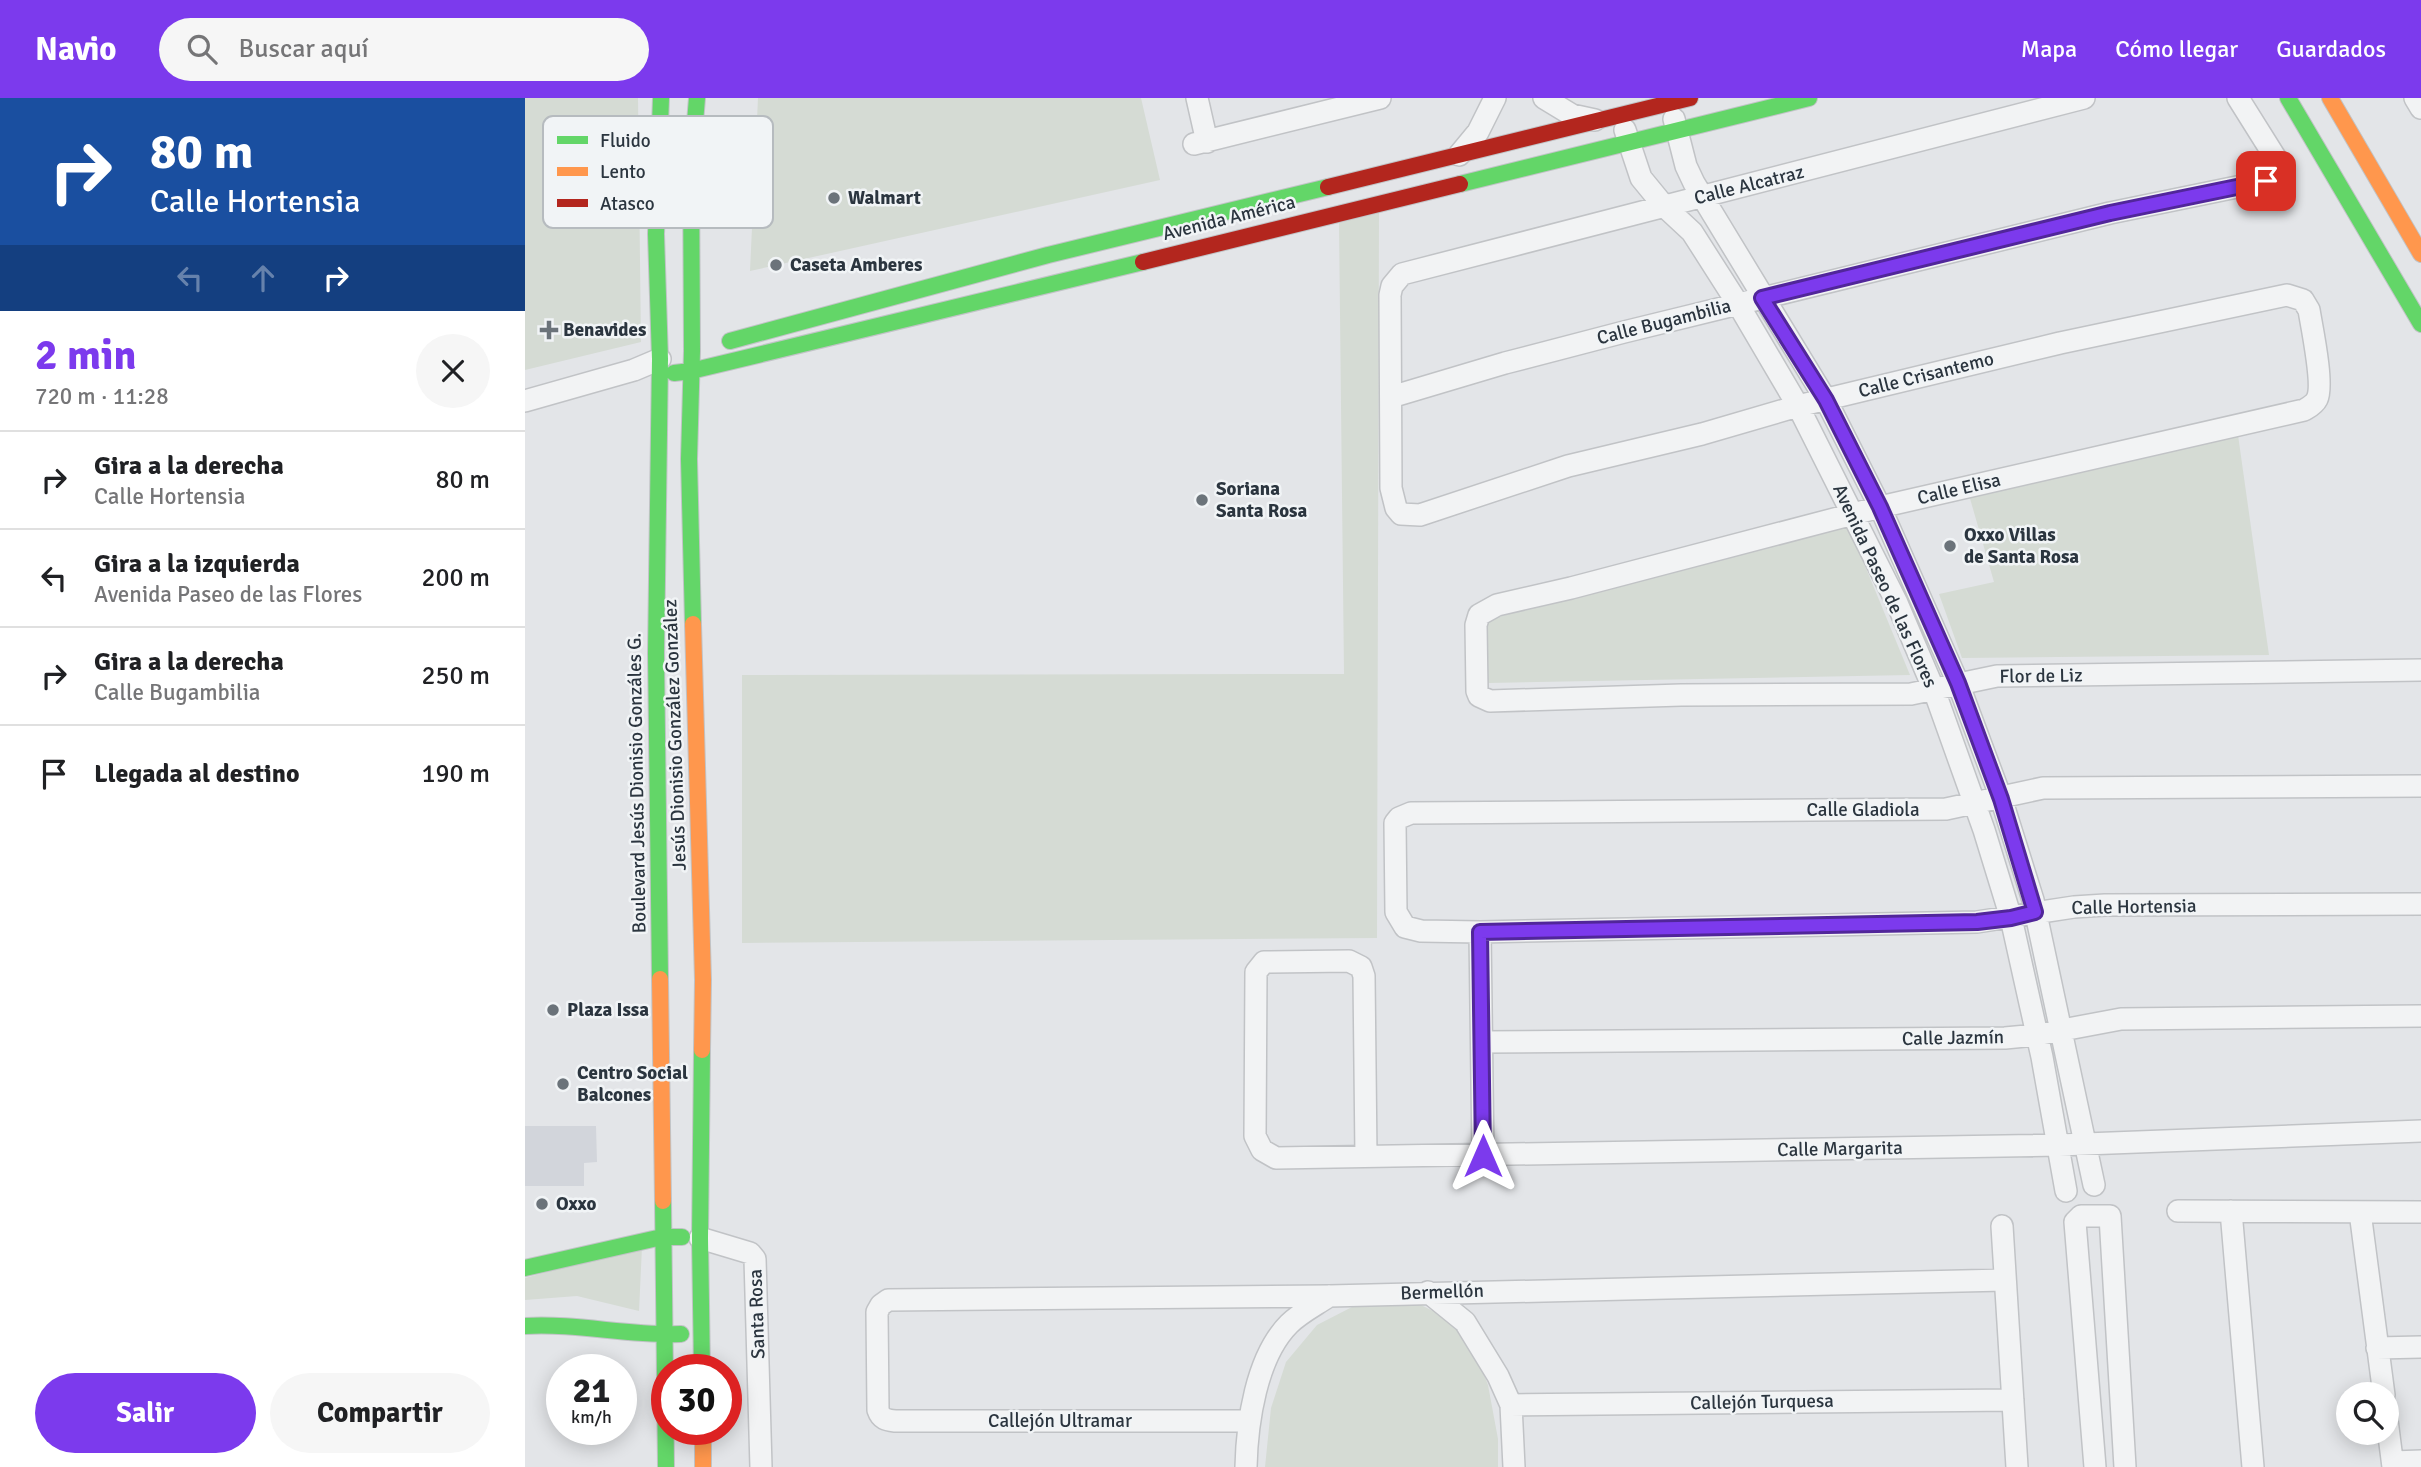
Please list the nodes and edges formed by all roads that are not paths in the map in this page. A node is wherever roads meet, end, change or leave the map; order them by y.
1 (661, 98) edge
2 (697, 98) edge
3 (1197, 98) edge
4 (1380, 98) edge
5 (1495, 98) edge
6 (1544, 98) edge
7 (1809, 98) edge
8 (2084, 98) edge
9 (2238, 98) edge
10 (2288, 98) edge
11 (2330, 98) edge
12 (2415, 98) edge
13 (1679, 101) edge
14 (2421, 108) edge
15 (1620, 115) junction
16 (660, 116) edge
17 (696, 116) edge
18 (1597, 121) junction
19 (1677, 130) junction
20 (1628, 142) junction
21 (1458, 155) junction
22 (1329, 187) junction
23 (1702, 197) junction
24 (1286, 198) junction
25 (1664, 206) junction
26 (1341, 213) junction
27 (1295, 224) junction
28 (656, 228) edge
29 (691, 228) edge
30 (2421, 254) edge
31 (2287, 295) joint
32 (1762, 298) junction
33 (1738, 304) junction
34 (2421, 324) edge
35 (692, 351) junction
36 (659, 367) junction
37 (691, 371) junction
38 (1391, 397) junction
39 (1826, 400) junction
40 (525, 401) edge
41 (1798, 406) junction
42 (1880, 507) junction
43 (1855, 515) junction
44 (2421, 670) edge
45 (1958, 683) junction
46 (1934, 690) junction
47 (1495, 701) joint
48 (2421, 786) edge
49 (2001, 799) junction
50 (1974, 804) junction
51 (2421, 905) edge
52 (1395, 912) joint
53 (2035, 912) junction
54 (2011, 918) junction
55 (1480, 932) junction
56 (2421, 1016) edge
57 (2060, 1031) junction
58 (2036, 1035) junction
59 (1483, 1042) junction
60 (2421, 1131) edge
61 (2086, 1144) junction
62 (2059, 1145) junction
63 (1366, 1156) junction
64 (1483, 1156) junction
65 (2094, 1185) dead end
66 (2066, 1191) dead end
67 (2178, 1211) dead end
68 (2231, 1211) junction
69 (2360, 1212) junction
70 (2421, 1212) edge
71 (2002, 1226) dead end
72 (662, 1237) junction
73 (700, 1238) junction
74 (525, 1268) edge
75 (2004, 1280) junction
76 (1428, 1292) junction
77 (1329, 1296) junction
78 (525, 1326) edge
79 (702, 1333) junction
80 (663, 1336) junction
81 (2421, 1347) edge
82 (2377, 1348) junction
83 (702, 1354) edge
84 (2382, 1382) edge
85 (2013, 1399) junction
86 (1511, 1405) junction
87 (878, 1410) joint
88 (1248, 1421) junction
89 (703, 1445) edge
90 (2390, 1445) edge
91 (2421, 1461) edge
92 (2393, 1464) edge
93 (666, 1467) edge
94 (703, 1467) edge
95 (761, 1467) edge
96 (1246, 1467) edge
97 (1514, 1467) edge
98 (2017, 1467) edge
99 (2095, 1467) edge
100 (2125, 1467) edge
101 (2252, 1467) edge

1 - 16 main road, Boulevard Jesús Dionisio Gonzáles G.
2 - 17 main road, Jesús Dionisio González González
3 - 4 street
5 - 21 street
6 - 18 street
7 - 19 main road, Avenida América
8 - 23 street, Calle Alcatraz
9 - 32 street, Calle Bugambilia
10 - 34 main road
11 - 30 main road
12 - 14 street
13 - 15 main road, Avenida América
13 - 19 street, Avenida Paseo de las Flores
15 - 18 main road, Avenida América
15 - 20 street, Avenida Paseo de las Flores
18 - 21 main road, Avenida América
19 - 20 main road, Avenida América
19 - 23 street, Avenida Paseo de las Flores
20 - 25 street, Avenida Paseo de las Flores
20 - 26 main road, Avenida América
21 - 22 main road, Avenida América
22 - 24 main road, Avenida América
22 - 26 main road
23 - 25 street, Calle Alcatraz
23 - 32 street, Avenida Paseo de las Flores
24 - 27 main road
24 - 35 main road, Avenida América
25 - 33 street, Avenida Paseo de las Flores
25 - 38 street, Calle Alcatraz
26 - 27 main road, Avenida América
27 - 37 main road, Avenida América
28 - 36 main road, Boulevard Jesús Dionisio Gonzáles G.
29 - 35 main road, Jesús Dionisio González González
31 - 39 street, Calle Crisantemo
31 - 42 street, Calle Elisa
32 - 33 street, Calle Bugambilia
32 - 39 street, Avenida Paseo de las Flores
33 - 38 street, Calle Bugambilia
33 - 41 street, Avenida Paseo de las Flores
35 - 36 main road, Avenida América
35 - 37 main road, Jesús Dionisio González González
36 - 37 main road, Avenida América
36 - 40 street
36 - 72 main road, Boulevard Jesús Dionisio Gonzáles G.
37 - 73 main road, Jesús Dionisio González González
38 - 41 street, Calle Crisantemo
39 - 41 street, Calle Crisantemo
39 - 42 street, Avenida Paseo de las Flores
41 - 43 street, Avenida Paseo de las Flores
42 - 43 street, Calle Elisa
42 - 45 street, Avenida Paseo de las Flores
43 - 46 street, Avenida Paseo de las Flores
43 - 47 street, Calle Elisa
44 - 45 street, Flor de Liz
45 - 46 street, Flor de Liz
45 - 49 street, Avenida Paseo de las Flores
46 - 47 street, Flor de Liz
46 - 50 street, Avenida Paseo de las Flores
48 - 49 street, Calle Gladiola
49 - 50 street, Calle Gladiola
49 - 53 street, Avenida Paseo de las Flores
50 - 52 street, Calle Gladiola
50 - 54 street, Avenida Paseo de las Flores
51 - 53 street, Calle Hortensia
52 - 55 street, Calle Hortensia
53 - 54 street, Calle Hortensia
53 - 57 street, Avenida Paseo de las Flores
54 - 55 street, Calle Hortensia
54 - 58 street, Avenida Paseo de las Flores
55 - 59 street
56 - 57 street, Calle Jazmín
57 - 58 street, Calle Jazmín
57 - 61 street, Avenida Paseo de las Flores
58 - 59 street, Calle Jazmín
58 - 62 street, Avenida Paseo de las Flores
59 - 64 street
60 - 61 street, Calle Margarita
61 - 62 street, Calle Margarita
61 - 65 street
62 - 64 street, Calle Margarita
62 - 66 street
63 - 63 street, Calle Margarita
63 - 64 street, Calle Margarita
67 - 68 street
68 - 69 street
68 - 101 street
69 - 70 street
69 - 82 street
71 - 75 street
72 - 73 main road, Santa Rosa
72 - 74 main road, Santa Rosa
72 - 80 main road, Boulevard Jesús Dionisio Gonzáles G.
73 - 79 main road, Jesús Dionisio González González
73 - 95 street, Santa Rosa
75 - 76 street, Bermellón
75 - 85 street
76 - 77 street, Bermellón
76 - 86 street
77 - 87 street, Bermellón
77 - 88 street
78 - 80 main road
79 - 80 main road
79 - 83 main road, Jesús Dionisio González González
80 - 93 main road, Boulevard Jesús Dionisio Gonzáles G.
81 - 82 street
82 - 84 street
85 - 86 street, Callejón Turquesa
85 - 98 street
86 - 97 street
87 - 88 street, Callejón Ultramar
88 - 96 street
89 - 94 main road
90 - 92 street
91 - 92 street
99 - 100 street

